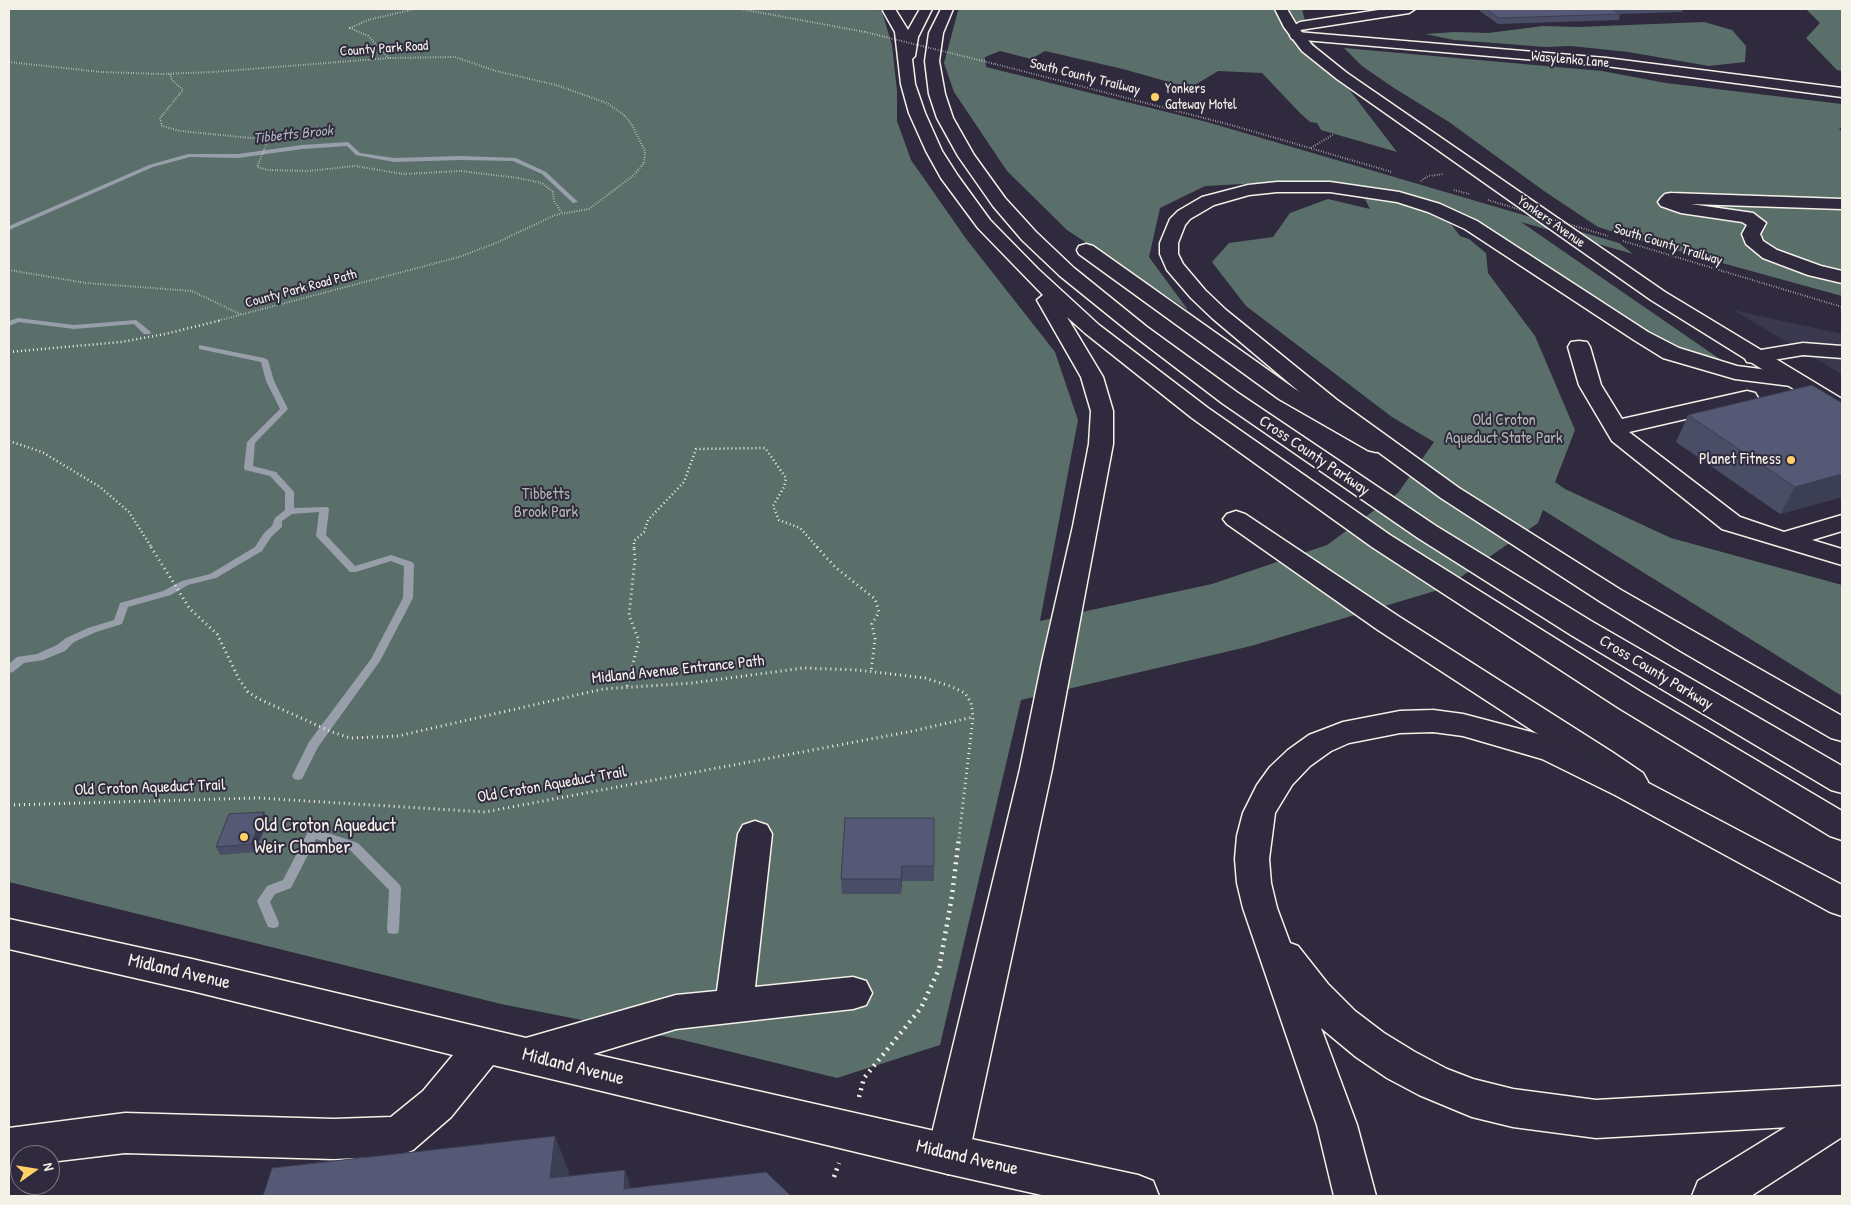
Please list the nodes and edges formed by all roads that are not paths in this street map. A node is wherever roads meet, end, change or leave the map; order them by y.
1 (888, 9) edge
2 (926, 9) edge
3 (947, 9) edge
4 (1281, 9) edge
5 (1410, 9) edge
6 (1294, 31) junction
7 (906, 64) junction
8 (1842, 93) edge
9 (1842, 204) edge
10 (1086, 250) dead end
11 (1031, 274) junction
12 (1842, 277) edge
13 (1579, 347) dead end
14 (1755, 357) junction
15 (1842, 357) edge
16 (1791, 379) junction
17 (1747, 398) dead end
18 (1842, 409) edge
19 (1615, 428) junction
20 (1406, 462) junction
21 (1236, 518) dead end
22 (1842, 523) edge
23 (1783, 540) junction
24 (1842, 557) edge
25 (1842, 730) edge
26 (1842, 781) edge
27 (1670, 810) junction
28 (1842, 827) edge
29 (755, 834) dead end
30 (1842, 902) edge
31 (1260, 908) junction
32 (9, 934) edge
33 (853, 993) dead end
34 (734, 1006) junction
35 (485, 1046) junction
36 (527, 1055) junction
37 (1842, 1105) edge
38 (1842, 1115) edge
39 (9, 1148) edge
40 (948, 1154) junction
41 (1138, 1196) edge
42 (1355, 1196) edge
43 (1713, 1196) edge

1 - 7 main road, Cross County Parkway
2 - 7 main road
3 - 26 main road, Cross County Parkway
4 - 6 main road, Yonkers Avenue
5 - 6 main road
6 - 8 main road, Wasylenko Lane
6 - 14 main road, Yonkers Avenue
7 - 11 main road, Cross County Parkway
9 - 12 main road
10 - 20 main road
11 - 28 main road, Cross County Parkway
11 - 40 main road
13 - 19 main road
14 - 15 main road
14 - 16 main road, Yonkers Avenue
16 - 18 main road, Yonkers Avenue
16 - 20 main road
17 - 19 main road
19 - 23 main road
20 - 25 main road
21 - 27 main road
22 - 23 main road
23 - 24 main road
27 - 30 main road
27 - 31 main road
29 - 34 main road
31 - 37 main road
31 - 42 main road
32 - 35 main road, Midland Avenue
33 - 34 main road
34 - 36 main road
35 - 36 main road, Midland Avenue
35 - 39 main road
36 - 40 main road, Midland Avenue
38 - 43 main road
40 - 41 main road, Midland Avenue

